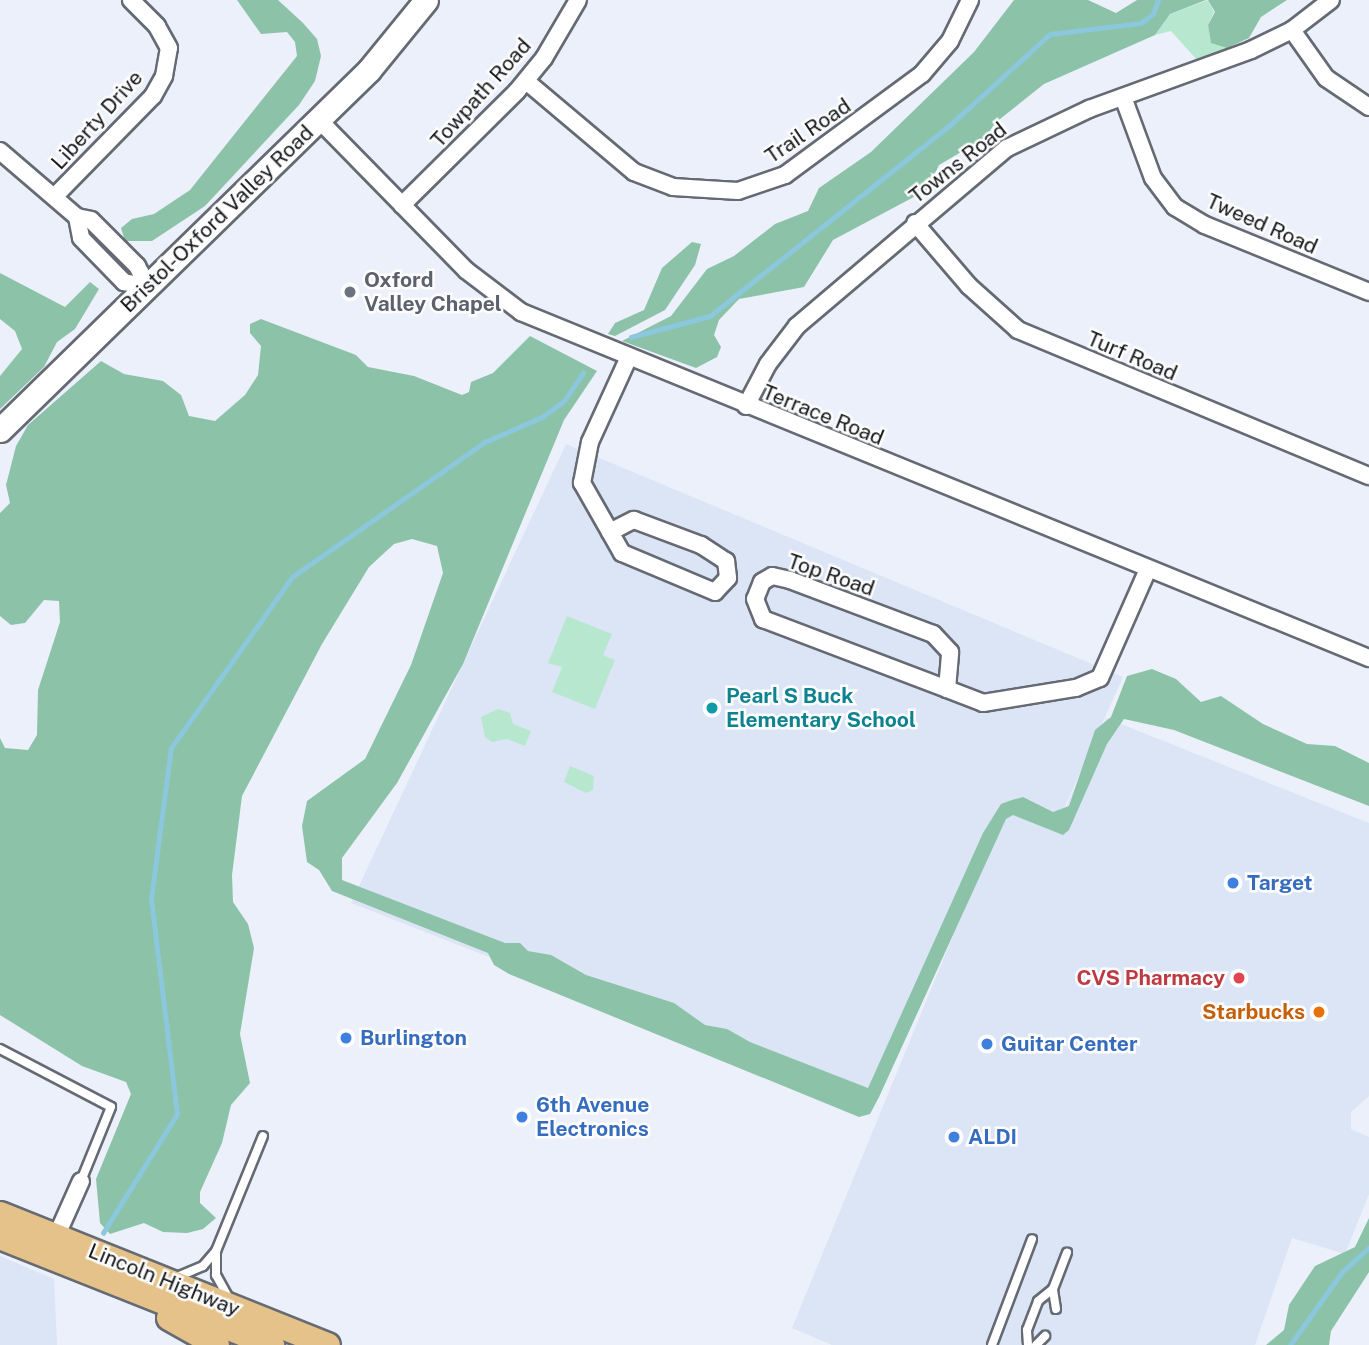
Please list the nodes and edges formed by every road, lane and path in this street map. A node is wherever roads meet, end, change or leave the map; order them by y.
1 (131, 0) edge
2 (426, 0) edge
3 (578, 0) edge
4 (970, 0) edge
5 (1332, 0) edge
6 (1292, 30) junction
7 (526, 81) junction
8 (1123, 97) junction
9 (1369, 107) edge
10 (319, 120) junction
11 (0, 151) edge
12 (55, 196) junction
13 (402, 205) junction
14 (915, 223) junction
15 (148, 287) junction
16 (1369, 292) edge
17 (628, 359) junction
18 (746, 406) junction
19 (0, 430) edge
20 (1369, 476) edge
21 (610, 532) junction
22 (1148, 569) junction
23 (1369, 658) edge
24 (947, 689) junction
25 (0, 1049) edge
26 (262, 1136) dead end
27 (81, 1181) joint
28 (0, 1214) edge
29 (0, 1237) edge
30 (56, 1237) junction
31 (1032, 1239) dead end
32 (216, 1251) junction
33 (1067, 1253) dead end
34 (91, 1262) junction
35 (164, 1280) junction
36 (1053, 1289) junction
37 (1056, 1309) dead end
38 (241, 1310) junction
39 (1045, 1336) dead end
40 (216, 1345) edge
41 (272, 1345) edge
42 (328, 1345) edge
43 (992, 1345) edge
44 (1028, 1345) edge
45 (1036, 1345) edge

1 - 12 street, Liberty Drive
2 - 10 main road, Bristol-Oxford Valley Road
3 - 7 street, Towpath Road
4 - 7 street, Trail Road
5 - 6 street, Towns Road
6 - 8 street, Towns Road
6 - 9 street
7 - 13 street, Towpath Road
8 - 14 street, Towns Road
8 - 16 street, Tweed Road
10 - 13 street, Terrace Road
10 - 15 main road, Bristol-Oxford Valley Road
11 - 12 street, Liberty Drive
12 - 15 street, Liberty Drive
13 - 17 street, Terrace Road
14 - 18 street, Towns Road
14 - 20 street, Turf Road
15 - 19 main road, Bristol-Oxford Valley Road
17 - 18 street, Terrace Road
17 - 21 street
18 - 22 street, Terrace Road
21 - 21 street
22 - 23 street, Terrace Road
22 - 24 street, Top Road
24 - 24 street, Top Road
25 - 27 lane
26 - 32 lane
27 - 30 street
28 - 30 main road, Lincoln Highway
29 - 34 main road, Lincoln Highway
30 - 34 main road, Lincoln Highway
31 - 43 lane
32 - 35 lane
32 - 38 lane
33 - 36 lane
34 - 35 main road, Lincoln Highway
34 - 40 main road
34 - 41 main road, Lincoln Highway
35 - 38 main road, Lincoln Highway
36 - 37 lane
36 - 44 lane
38 - 42 main road, Lincoln Highway
39 - 45 lane

